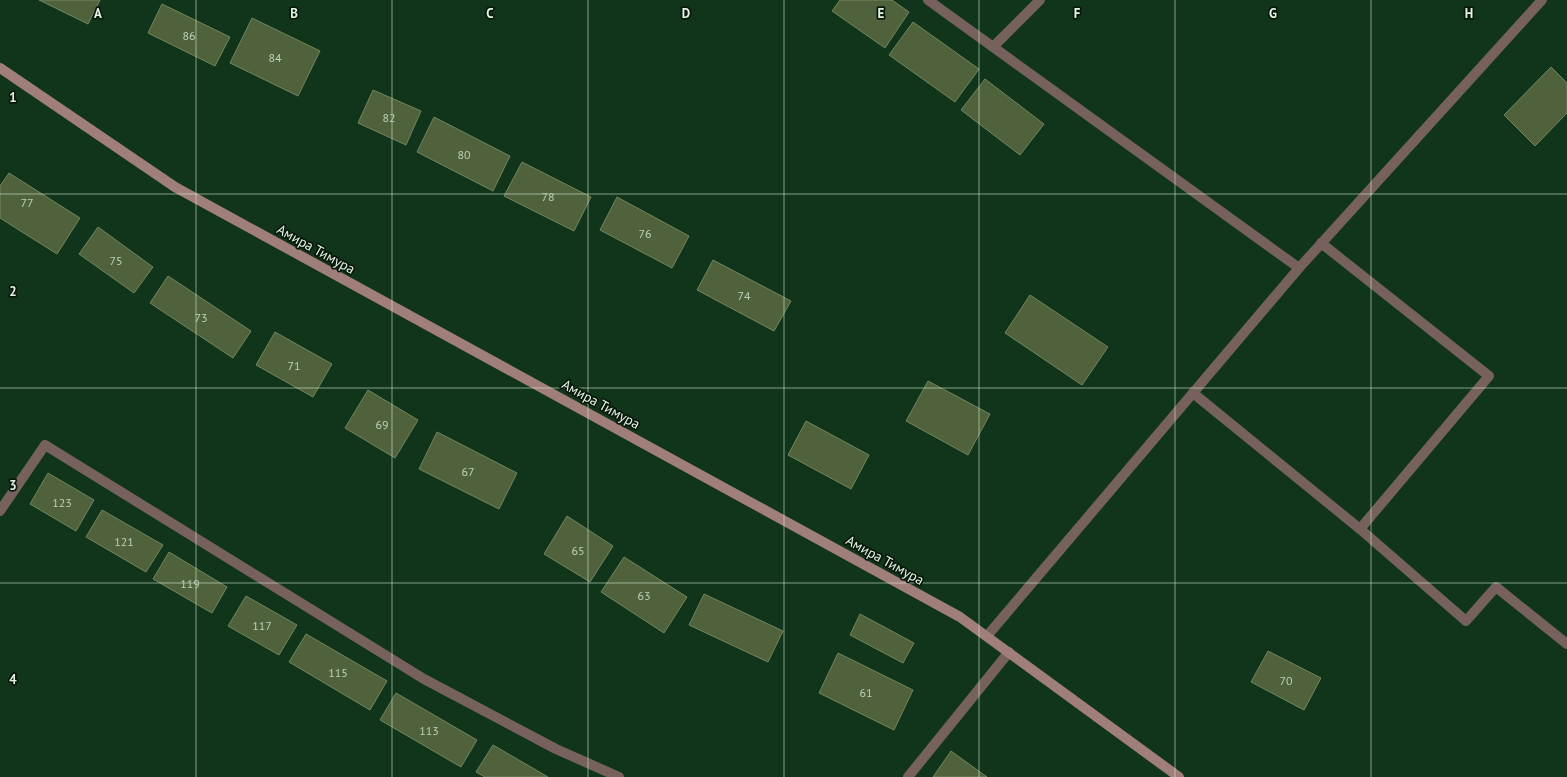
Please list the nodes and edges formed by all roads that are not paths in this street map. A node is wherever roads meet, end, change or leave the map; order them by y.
1 (928, 0) edge
2 (1040, 0) edge
3 (1542, 0) edge
4 (993, 47) junction
5 (0, 68) edge
6 (1321, 243) junction
7 (1299, 268) junction
8 (1193, 393) junction
9 (0, 511) edge
10 (1360, 529) junction
11 (987, 636) junction
12 (1567, 644) edge
13 (1009, 652) junction
14 (619, 777) edge
15 (908, 777) edge
16 (1179, 777) edge

1 - 4 street
2 - 4 street
3 - 6 street
4 - 7 street
5 - 11 street, Амира Тимура
6 - 7 street
6 - 10 street
7 - 8 street
8 - 10 street
8 - 11 street
9 - 14 street
10 - 12 street
11 - 13 street, Амира Тимура
13 - 15 street
13 - 16 street, Амира Тимура

